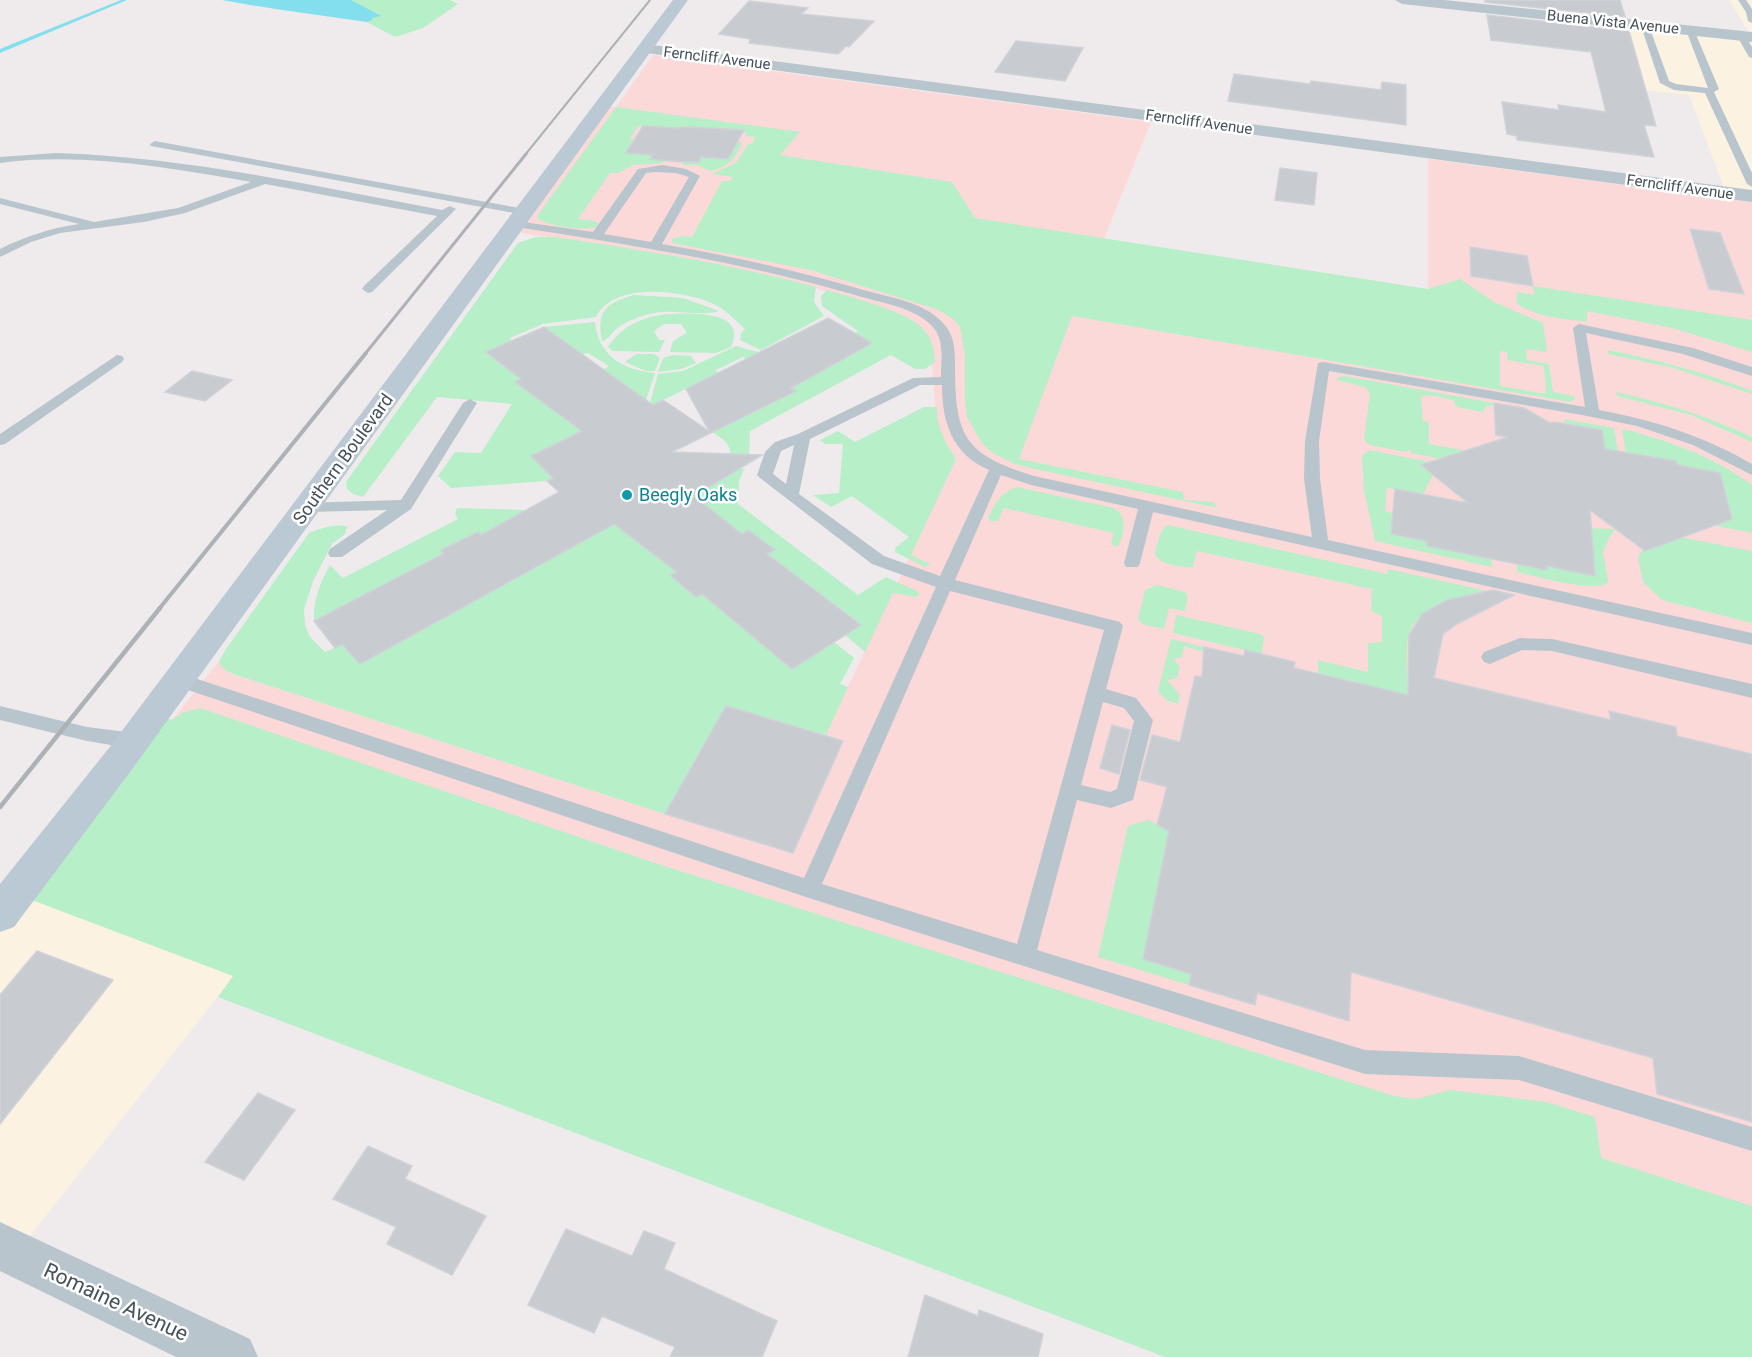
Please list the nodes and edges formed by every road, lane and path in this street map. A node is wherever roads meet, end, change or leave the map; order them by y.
1 (681, 0) edge
2 (1402, 0) edge
3 (1742, 0) edge
4 (1752, 21) edge
5 (1645, 26) junction
6 (1690, 30) junction
7 (1747, 36) edge
8 (645, 49) junction
9 (1752, 55) edge
10 (1708, 91) junction
11 (155, 144) dead end
12 (2, 159) edge
13 (266, 180) junction
14 (1752, 184) edge
15 (1752, 196) edge
16 (460, 200) junction
17 (0, 201) edge
18 (444, 214) junction
19 (521, 218) junction
20 (94, 224) junction
21 (596, 237) junction
22 (654, 247) junction
23 (0, 253) edge
24 (368, 289) dead end
25 (117, 359) dead end
26 (1752, 372) edge
27 (948, 381) junction
28 (470, 403) dead end
29 (1593, 413) junction
30 (802, 437) junction
31 (0, 441) edge
32 (996, 470) junction
33 (1752, 470) edge
34 (791, 496) junction
35 (405, 505) junction
36 (1147, 506) junction
37 (308, 507) junction
38 (1321, 544) junction
39 (336, 553) dead end
40 (1132, 563) dead end
41 (946, 584) junction
42 (1752, 639) edge
43 (1490, 657) dead end
44 (179, 680) junction
45 (1752, 691) edge
46 (1096, 693) junction
47 (0, 713) edge
48 (135, 741) junction
49 (1070, 790) junction
50 (809, 889) junction
51 (0, 914) edge
52 (1025, 955) junction
53 (1752, 1139) edge
54 (0, 1246) edge
55 (232, 1357) edge

1 - 8 street, Southern Boulevard
2 - 5 street, Buena Vista Avenue
3 - 4 lane
5 - 6 street, Buena Vista Avenue
5 - 10 lane
6 - 7 street, Buena Vista Avenue
6 - 10 lane
7 - 9 lane
8 - 15 street, Ferncliff Avenue
8 - 19 street, Southern Boulevard
10 - 14 lane
11 - 16 lane
12 - 13 lane
13 - 18 lane
13 - 20 lane
16 - 18 lane
16 - 19 lane
17 - 20 lane
18 - 24 lane
19 - 21 lane
19 - 37 street, Southern Boulevard
20 - 23 lane
21 - 22 lane
21 - 22 lane
22 - 27 lane
25 - 31 lane
26 - 29 lane
27 - 30 lane
27 - 32 lane
28 - 35 lane
29 - 33 lane
29 - 38 lane
30 - 34 lane
30 - 34 lane
32 - 36 lane
32 - 41 lane
34 - 41 lane
35 - 37 lane
35 - 39 lane
36 - 38 lane
36 - 40 lane
37 - 44 street, Southern Boulevard
38 - 42 lane
41 - 46 lane
41 - 50 lane
43 - 45 lane
44 - 48 street, Southern Boulevard
44 - 50 lane
46 - 49 lane
46 - 49 lane
47 - 48 lane
48 - 51 street, Southern Boulevard
49 - 52 lane
50 - 52 lane
52 - 53 lane
54 - 55 street, Romaine Avenue

